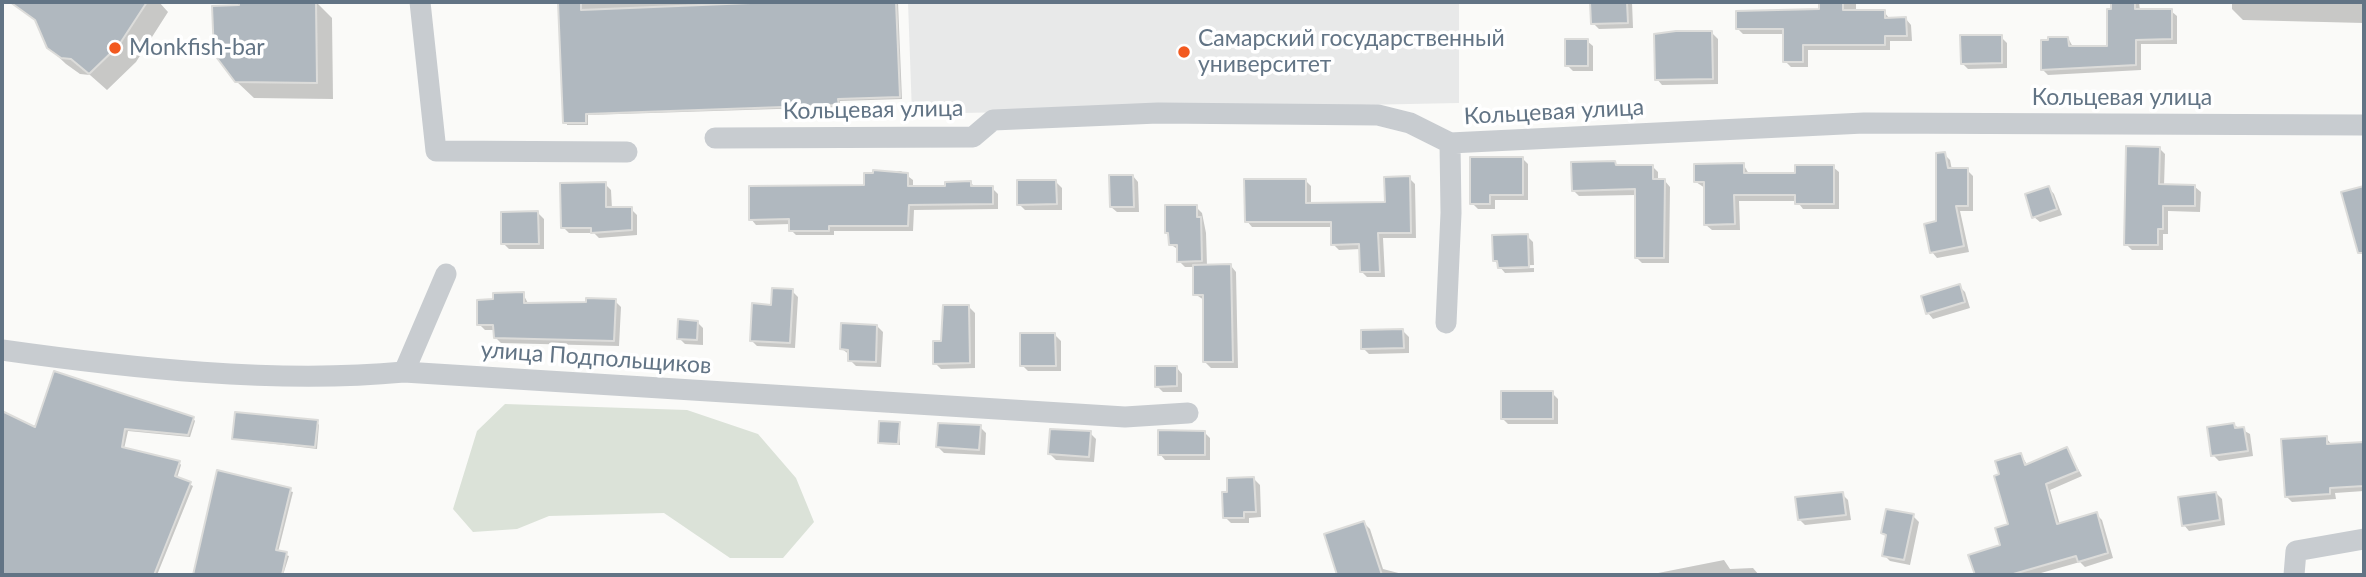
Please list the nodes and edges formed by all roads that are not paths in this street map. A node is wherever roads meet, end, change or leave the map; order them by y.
1 (420, 2) edge
2 (2364, 125) edge
3 (715, 138) dead end
4 (1450, 143) junction
5 (627, 152) dead end
6 (446, 274) dead end
7 (1446, 323) dead end
8 (2, 350) edge
9 (404, 372) junction
10 (1188, 414) dead end
11 (2364, 539) edge
12 (2294, 575) edge

1 - 5 street
2 - 4 street, Кольцевая улица
3 - 4 street, Кольцевая улица
4 - 7 street
6 - 9 street
8 - 9 street, улица Подпольщиков
9 - 10 street, улица Подпольщиков
11 - 12 street

